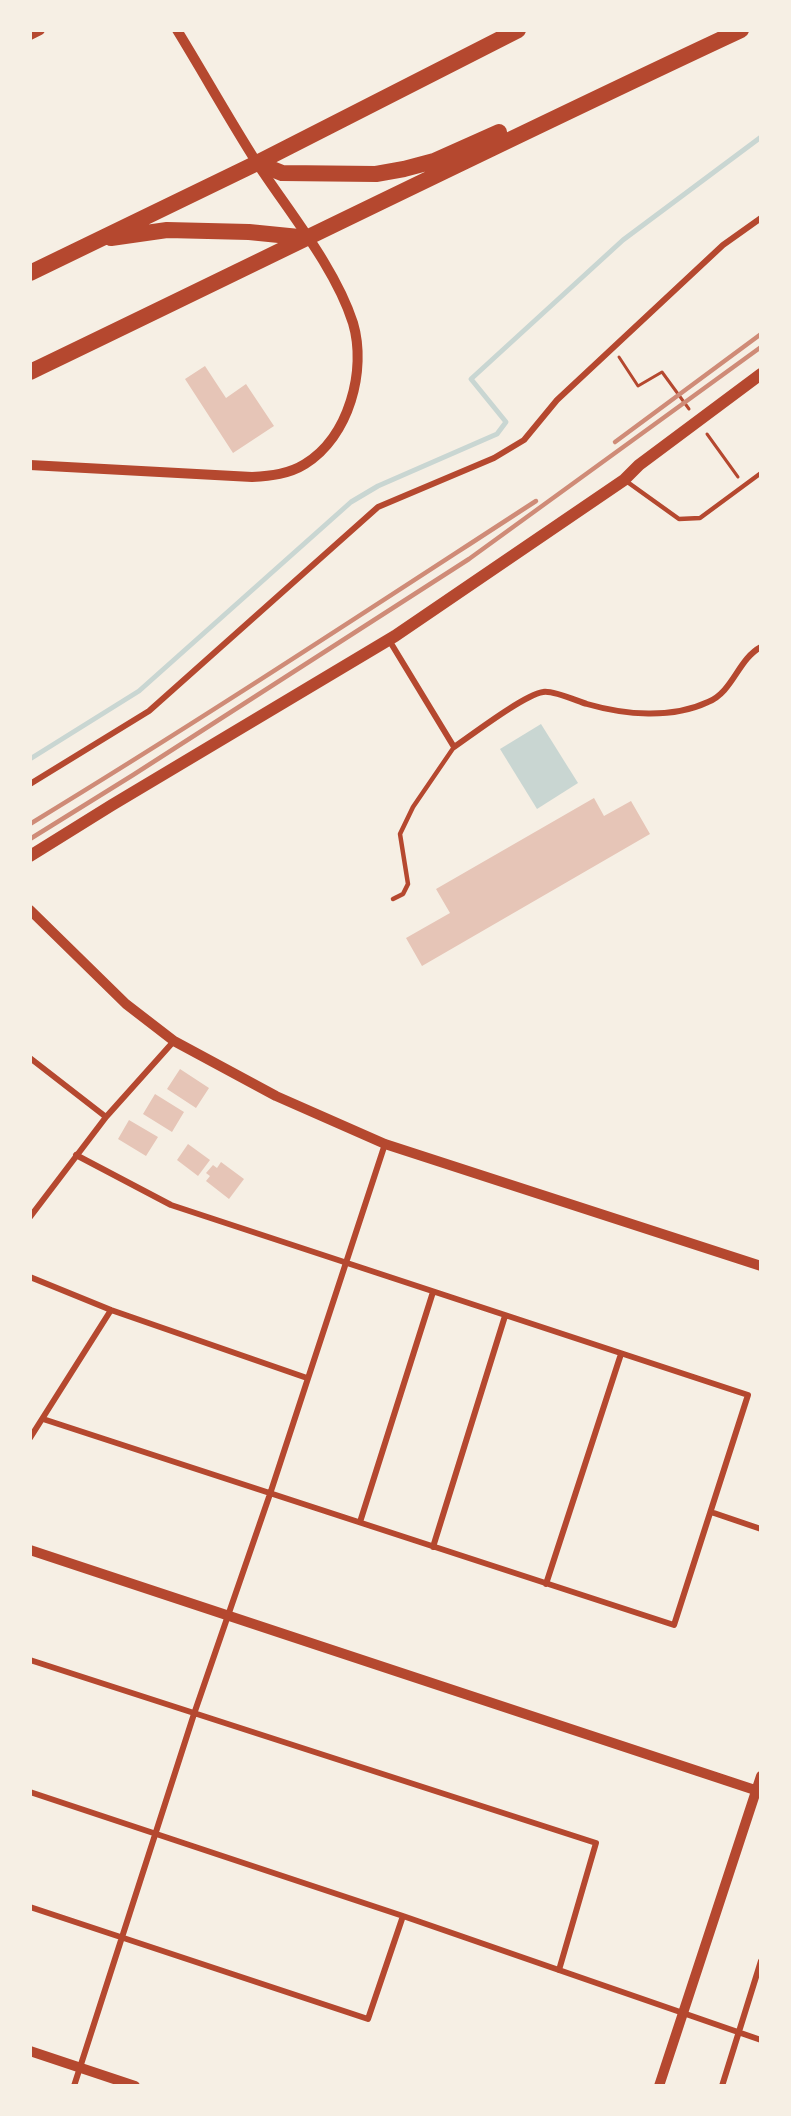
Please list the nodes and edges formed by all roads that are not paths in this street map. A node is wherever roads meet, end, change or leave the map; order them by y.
1 (40, 30) edge
2 (177, 30) edge
3 (518, 30) edge
4 (741, 30) edge
5 (30, 35) edge
6 (541, 123) junction
7 (257, 163) junction
8 (761, 218) edge
9 (309, 238) junction
10 (95, 241) junction
11 (30, 273) edge
12 (30, 372) edge
13 (761, 374) edge
14 (30, 465) edge
15 (761, 473) edge
16 (624, 480) junction
17 (389, 640) junction
18 (761, 647) edge
19 (454, 747) junction
20 (30, 784) edge
21 (30, 856) edge
22 (393, 899) dead end
23 (30, 910) edge
24 (174, 1041) junction
25 (30, 1058) edge
26 (106, 1117) junction
27 (385, 1144) junction
28 (76, 1155) junction
29 (30, 1217) edge
30 (345, 1264) junction
31 (761, 1266) edge
32 (30, 1277) edge
33 (433, 1292) junction
34 (111, 1310) junction
35 (506, 1316) junction
36 (621, 1353) junction
37 (307, 1378) junction
38 (43, 1419) junction
39 (30, 1438) edge
40 (270, 1494) junction
41 (711, 1512) junction
42 (360, 1522) junction
43 (761, 1528) edge
44 (433, 1547) junction
45 (30, 1550) edge
46 (546, 1584) junction
47 (230, 1615) junction
48 (30, 1660) edge
49 (194, 1714) junction
50 (761, 1776) edge
51 (30, 1792) edge
52 (759, 1792) edge
53 (155, 1834) junction
54 (30, 1906) edge
55 (404, 1916) junction
56 (122, 1938) junction
57 (761, 1961) edge
58 (559, 1970) junction
59 (685, 2013) junction
60 (740, 2032) junction
61 (761, 2040) edge
62 (30, 2051) edge
63 (80, 2067) junction
64 (74, 2086) edge
65 (135, 2086) edge
66 (659, 2086) edge
67 (722, 2086) edge

1 - 5 street
2 - 7 street
3 - 7 highway
4 - 6 highway
6 - 7 highway
6 - 9 highway
7 - 9 street
7 - 10 highway
8 - 20 street
9 - 10 highway
9 - 12 highway
9 - 14 street
10 - 11 highway
13 - 16 main road
15 - 16 lane
16 - 17 main road
17 - 19 street
17 - 21 main road
18 - 19 street
19 - 22 lane
23 - 24 street
24 - 26 street
24 - 27 street
25 - 26 street
26 - 28 street
27 - 30 street
27 - 31 street
28 - 29 street
28 - 30 street
30 - 33 street
30 - 37 street
32 - 34 street
33 - 35 street
33 - 42 street
34 - 37 street
34 - 38 street
35 - 36 street
35 - 44 street
36 - 41 street
36 - 46 street
37 - 40 street
38 - 39 street
38 - 40 street
40 - 42 street
40 - 47 street
41 - 43 street
41 - 46 street
42 - 44 street
44 - 46 street
45 - 47 street
47 - 49 street
47 - 52 street
48 - 49 street
49 - 53 street
49 - 58 street
50 - 52 street
51 - 53 street
52 - 59 street
53 - 55 street
53 - 56 street
54 - 56 street
55 - 56 street
55 - 58 street
56 - 63 street
57 - 60 street
58 - 59 street
59 - 60 street
59 - 66 street
60 - 61 street
60 - 67 street
62 - 63 street
63 - 64 street
63 - 65 street

